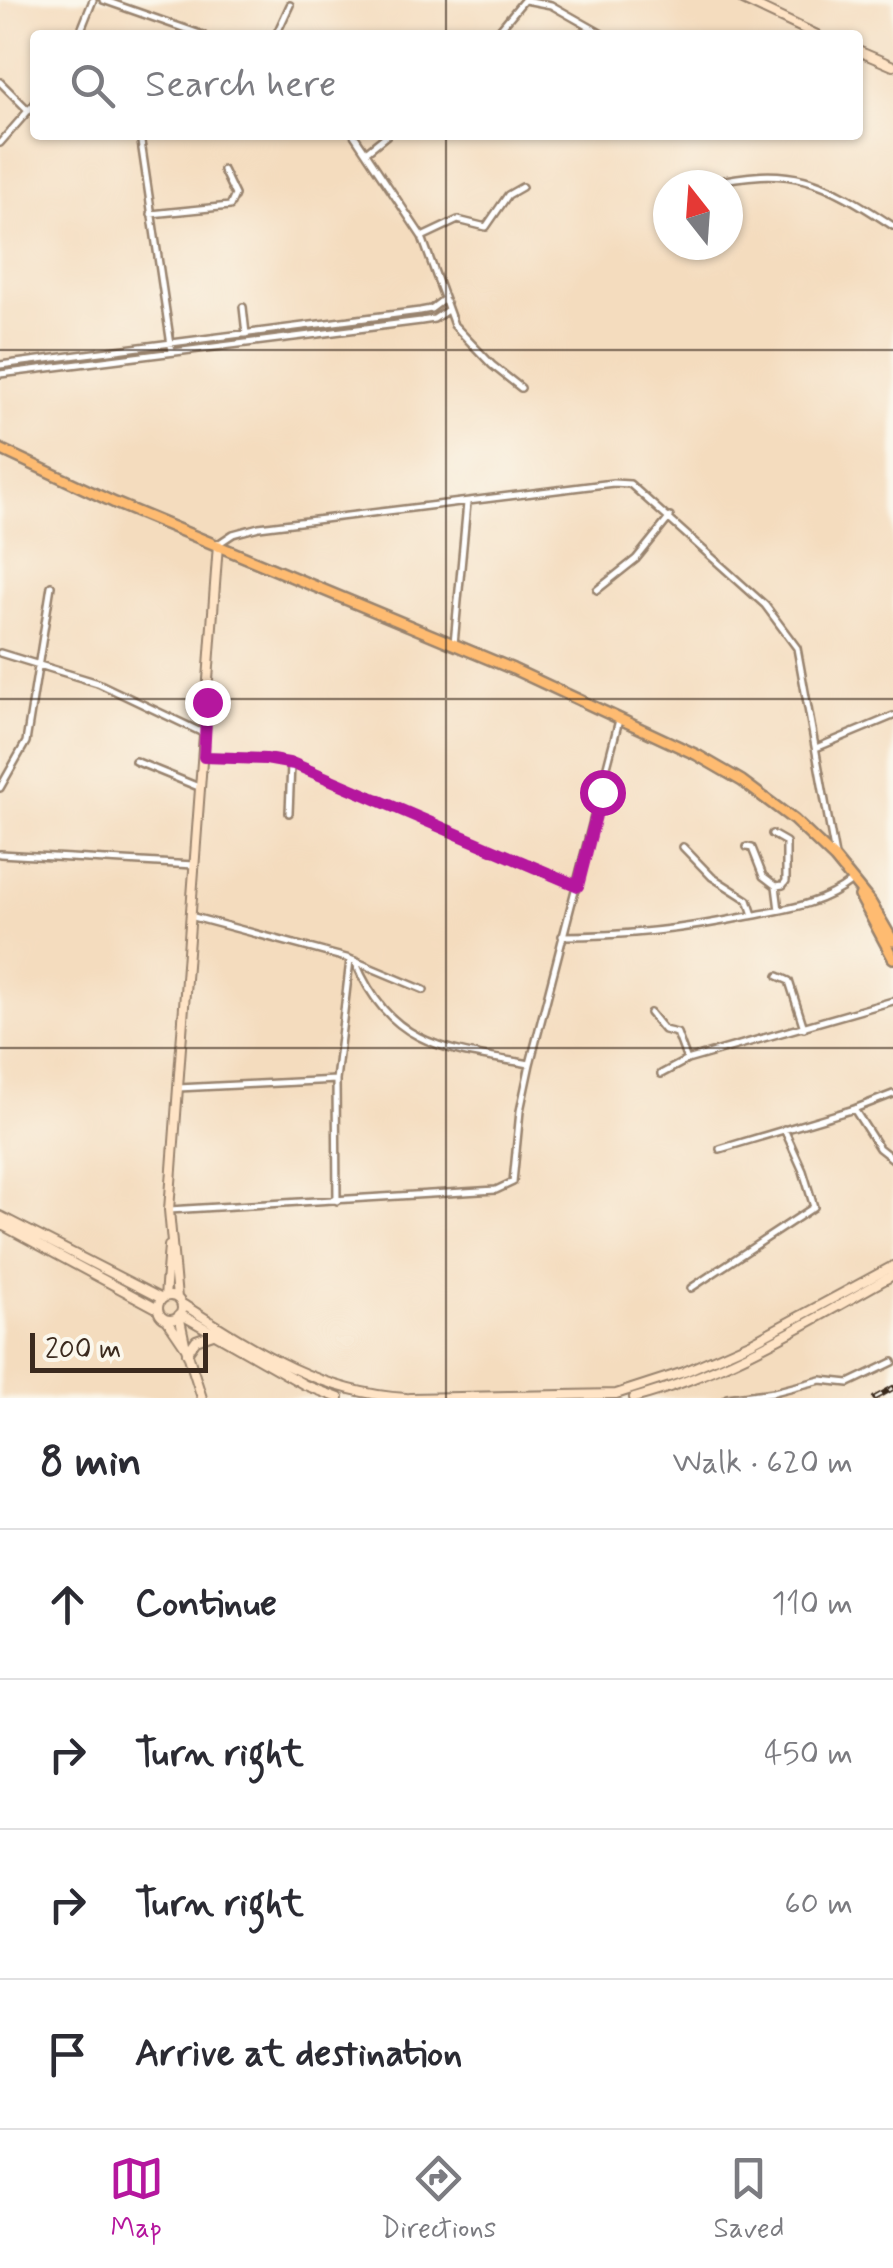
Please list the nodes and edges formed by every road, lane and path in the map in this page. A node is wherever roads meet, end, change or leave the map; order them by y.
1 (93, 0) edge
2 (102, 0) edge
3 (525, 0) edge
4 (743, 0) edge
5 (290, 5) dead end
6 (82, 30) edge
7 (189, 30) edge
8 (278, 30) edge
9 (499, 30) edge
10 (595, 30) edge
11 (807, 30) edge
12 (863, 53) edge
13 (893, 66) edge
14 (0, 82) edge
15 (30, 108) edge
16 (28, 110) junction
17 (141, 140) edge
18 (358, 140) edge
19 (381, 140) edge
20 (0, 143) edge
21 (366, 152) junction
22 (223, 170) dead end
23 (743, 176) edge
24 (522, 187) dead end
25 (151, 214) junction
26 (893, 226) edge
27 (422, 238) junction
28 (443, 300) junction
29 (244, 307) dead end
30 (446, 311) junction
31 (341, 325) junction
32 (246, 333) junction
33 (220, 337) junction
34 (248, 342) junction
35 (170, 343) junction
36 (221, 346) junction
37 (172, 352) junction
38 (0, 366) edge
39 (0, 374) edge
40 (520, 388) dead end
41 (0, 448) edge
42 (468, 503) junction
43 (670, 518) junction
44 (218, 544) junction
45 (51, 586) dead end
46 (597, 590) dead end
47 (454, 645) junction
48 (0, 652) edge
49 (38, 664) junction
50 (893, 716) edge
51 (620, 719) junction
52 (204, 734) junction
53 (816, 748) junction
54 (204, 757) junction
55 (135, 761) dead end
56 (292, 764) junction
57 (0, 788) edge
58 (201, 788) junction
59 (289, 813) dead end
60 (772, 834) dead end
61 (683, 847) dead end
62 (747, 847) dead end
63 (0, 854) edge
64 (835, 858) junction
65 (194, 865) junction
66 (854, 885) junction
67 (578, 886) junction
68 (776, 886) junction
69 (779, 910) junction
70 (753, 915) junction
71 (190, 916) junction
72 (562, 936) junction
73 (893, 941) edge
74 (893, 958) edge
75 (352, 960) junction
76 (778, 976) dead end
77 (424, 990) dead end
78 (893, 1001) edge
79 (650, 1013) dead end
80 (804, 1028) junction
81 (687, 1060) junction
82 (530, 1064) junction
83 (661, 1074) dead end
84 (336, 1080) junction
85 (178, 1088) junction
86 (893, 1094) edge
87 (854, 1109) junction
88 (784, 1129) junction
89 (720, 1148) dead end
90 (893, 1159) edge
91 (337, 1201) junction
92 (169, 1210) junction
93 (0, 1216) edge
94 (0, 1224) edge
95 (170, 1241) junction
96 (893, 1266) edge
97 (893, 1275) edge
98 (691, 1288) dead end
99 (163, 1298) junction
100 (179, 1301) junction
101 (158, 1309) junction
102 (180, 1315) junction
103 (167, 1320) junction
104 (791, 1327) junction
105 (214, 1334) junction
106 (186, 1351) junction
107 (893, 1362) edge
108 (649, 1396) edge
109 (202, 1398) edge
110 (339, 1398) edge
111 (408, 1398) edge
112 (634, 1398) edge
113 (727, 1398) edge

1 - 6 street
2 - 7 street
3 - 9 street
3 - 10 street
4 - 11 street
5 - 8 street
12 - 13 street
14 - 16 street
15 - 16 street
16 - 20 street
17 - 25 street
18 - 21 street
19 - 21 street
21 - 27 street
22 - 25 street
23 - 26 street
24 - 27 street
25 - 35 street
27 - 28 street
28 - 30 street
28 - 31 street
29 - 32 street
30 - 31 street
30 - 40 street
31 - 32 street
31 - 34 street
32 - 33 street
32 - 34 street
33 - 35 street
33 - 36 street
34 - 36 street
35 - 37 street
35 - 38 street
36 - 37 street
37 - 39 street
41 - 44 main road
42 - 43 street
42 - 44 street
42 - 47 street
43 - 46 street
43 - 53 street
44 - 47 main road
44 - 52 street
45 - 49 street
47 - 51 main road
48 - 49 street
49 - 52 street
49 - 57 street
50 - 53 street
51 - 64 main road
51 - 67 street
52 - 54 street
53 - 64 street
54 - 56 street
54 - 58 street
55 - 58 street
56 - 59 street
56 - 67 street
58 - 65 street
60 - 68 street
61 - 70 street
62 - 68 street
63 - 65 street
64 - 66 main road
65 - 71 street
66 - 69 street
66 - 73 main road
66 - 74 main road
67 - 72 street
68 - 69 street
69 - 70 street
70 - 72 street
71 - 75 street
71 - 85 street
72 - 82 street
75 - 77 street
75 - 82 street
75 - 84 street
76 - 80 street
78 - 80 street
79 - 81 street
80 - 81 street
81 - 83 street
82 - 91 street
84 - 85 street
84 - 91 street
85 - 92 street
86 - 87 street
87 - 88 street
87 - 90 street
88 - 89 street
88 - 98 street
91 - 92 street
92 - 95 street
93 - 99 street
94 - 101 street
95 - 99 street
95 - 100 street
96 - 104 street
97 - 104 street
99 - 100 street
99 - 101 street
100 - 102 street
100 - 111 street
101 - 103 street
102 - 103 street
102 - 105 street
102 - 106 street
103 - 106 street
104 - 108 street
104 - 111 street
105 - 106 street
105 - 110 street
106 - 109 street
107 - 113 street
108 - 112 street

